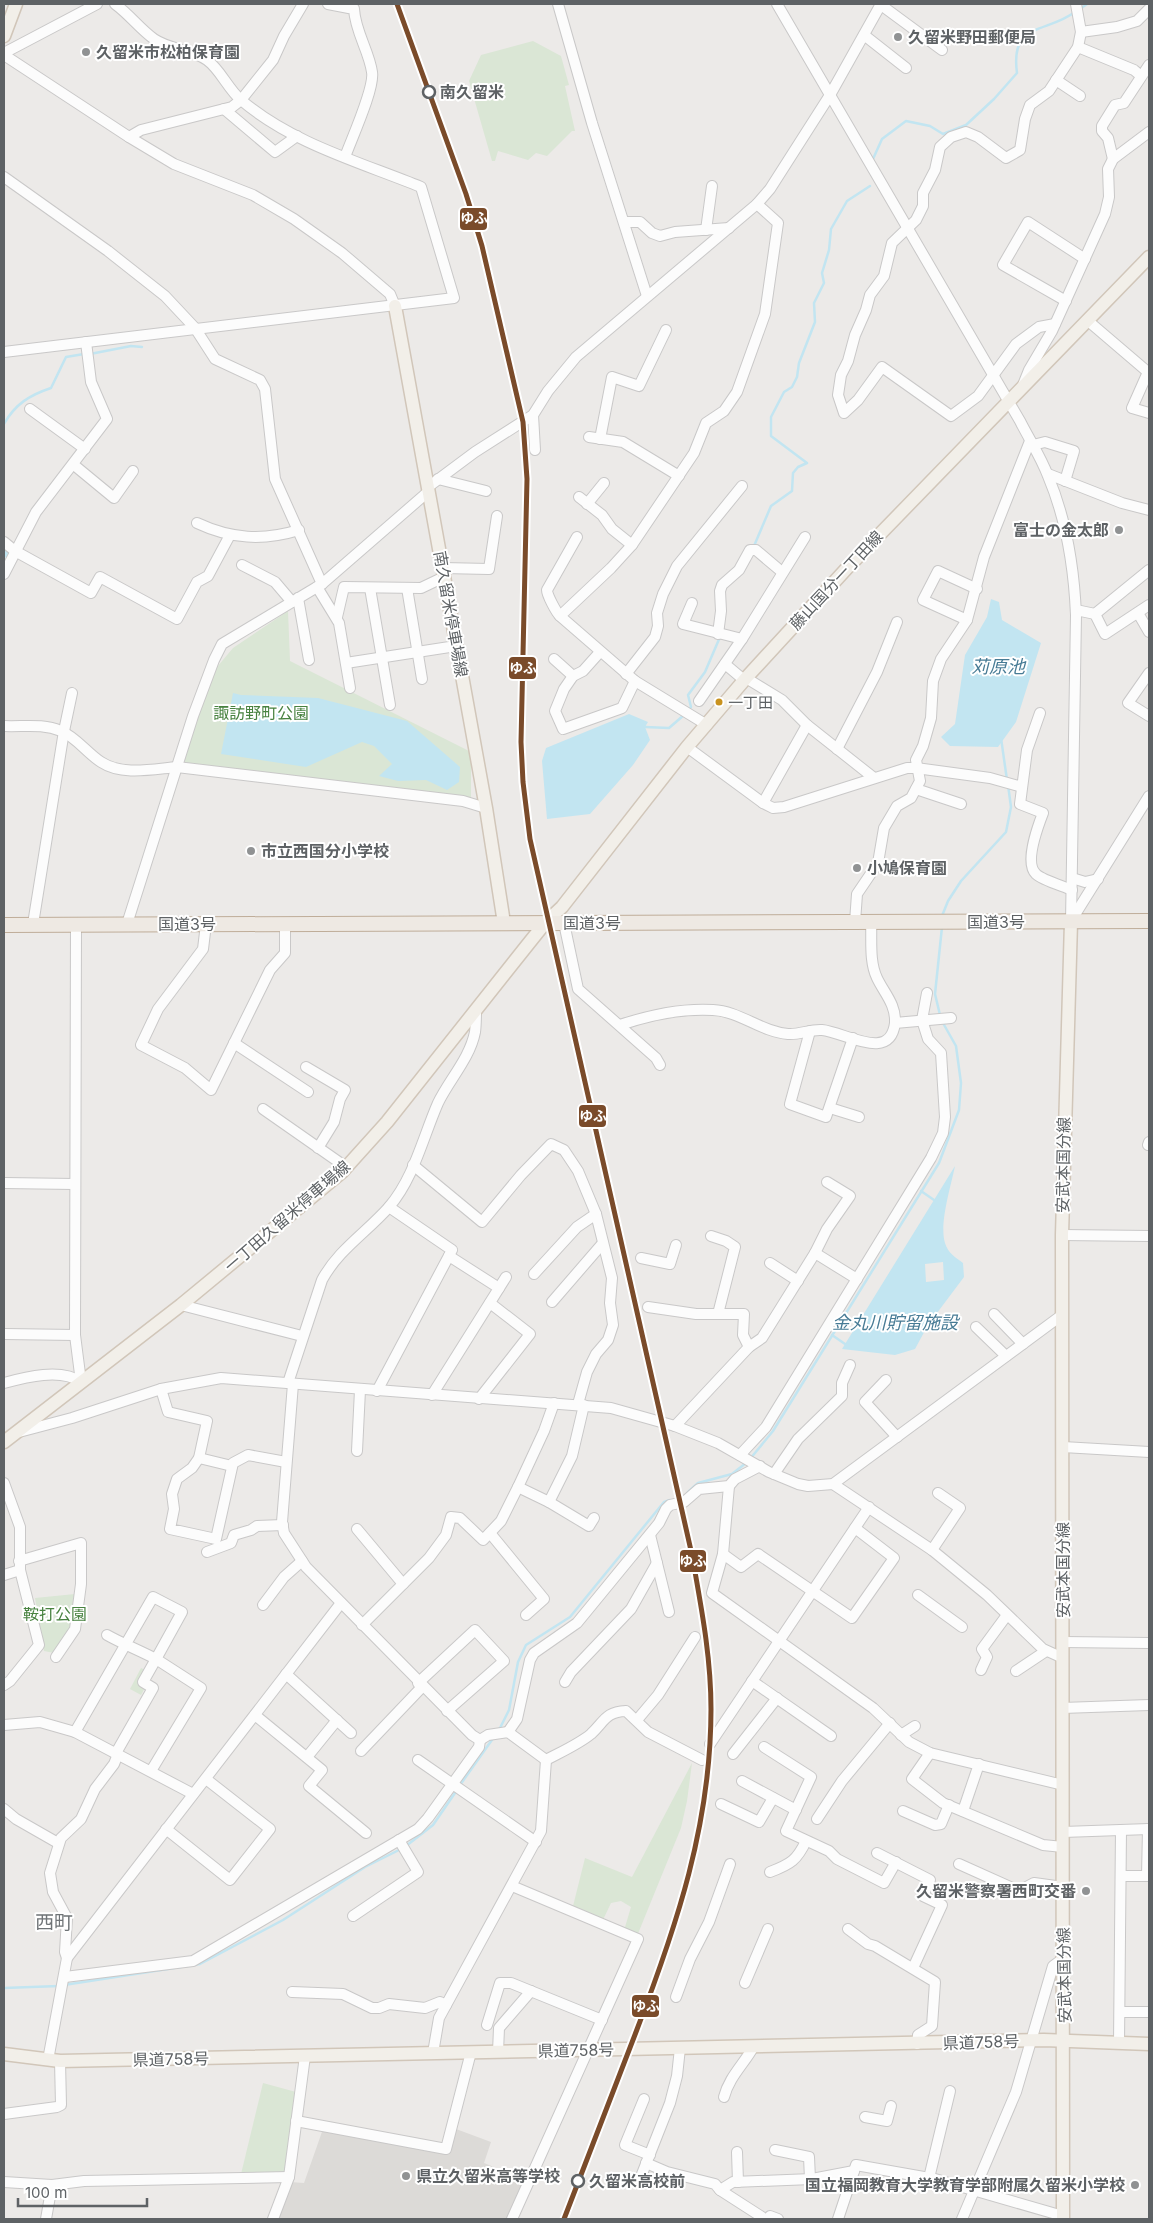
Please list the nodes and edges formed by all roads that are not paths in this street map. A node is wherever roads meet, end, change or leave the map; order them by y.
1 (16, 4) edge
2 (97, 4) edge
3 (115, 4) edge
4 (303, 4) edge
5 (328, 4) edge
6 (558, 4) edge
7 (777, 4) edge
8 (881, 4) edge
9 (1076, 4) edge
10 (354, 6) edge
11 (1149, 9) edge
12 (1081, 32) junction
13 (864, 35) junction
14 (4, 36) edge
15 (1078, 47) junction
16 (942, 50) dead end
17 (4, 54) edge
18 (1149, 65) edge
19 (906, 68) dead end
20 (1141, 76) junction
21 (1056, 80) junction
22 (830, 95) junction
23 (1080, 96) dead end
24 (242, 100) junction
25 (224, 110) junction
26 (1149, 132) edge
27 (128, 136) junction
28 (297, 136) junction
29 (345, 157) junction
30 (1113, 159) junction
31 (4, 177) edge
32 (712, 186) dead end
33 (758, 204) junction
34 (624, 222) junction
35 (908, 227) junction
36 (729, 228) junction
37 (706, 230) junction
38 (1149, 257) edge
39 (1085, 259) junction
40 (647, 296) junction
41 (1066, 301) junction
42 (395, 306) junction
43 (1087, 320) junction
44 (1055, 324) junction
45 (195, 328) junction
46 (666, 330) dead end
47 (86, 342) junction
48 (4, 352) edge
49 (1148, 373) edge
50 (994, 376) junction
51 (1021, 388) junction
52 (1008, 402) junction
53 (30, 409) dead end
54 (1149, 414) edge
55 (533, 415) junction
56 (588, 437) dead end
57 (600, 439) junction
58 (1032, 443) junction
59 (85, 449) junction
60 (535, 450) dead end
61 (74, 465) junction
62 (133, 471) dead end
63 (1048, 474) junction
64 (679, 476) junction
65 (1065, 481) junction
66 (604, 483) dead end
67 (432, 486) junction
68 (742, 486) dead end
69 (486, 491) dead end
70 (579, 496) dead end
71 (587, 504) junction
72 (1149, 510) edge
73 (497, 516) dead end
74 (197, 523) dead end
75 (299, 530) junction
76 (230, 535) junction
77 (577, 537) dead end
78 (805, 537) dead end
79 (4, 542) edge
80 (632, 545) junction
81 (15, 551) junction
82 (242, 565) dead end
83 (1149, 570) edge
84 (782, 572) junction
85 (444, 573) junction
86 (4, 574) edge
87 (319, 586) junction
88 (370, 588) junction
89 (407, 588) junction
90 (977, 589) junction
91 (295, 600) junction
92 (692, 603) dead end
93 (1149, 605) edge
94 (1076, 610) junction
95 (1138, 612) junction
96 (1096, 614) junction
97 (560, 616) junction
98 (337, 617) junction
99 (967, 620) junction
100 (897, 622) dead end
101 (1149, 632) edge
102 (718, 634) junction
103 (742, 639) junction
104 (456, 646) junction
105 (418, 652) junction
106 (600, 652) junction
107 (382, 658) junction
108 (554, 659) dead end
109 (309, 660) dead end
110 (346, 663) junction
111 (725, 664) junction
112 (1149, 673) edge
113 (626, 674) junction
114 (573, 676) junction
115 (422, 679) dead end
116 (745, 679) junction
117 (635, 681) junction
118 (350, 688) dead end
119 (72, 693) dead end
120 (699, 701) dead end
121 (390, 706) dead end
122 (1040, 713) dead end
123 (1149, 716) edge
124 (707, 725) junction
125 (807, 725) junction
126 (4, 726) edge
127 (64, 731) junction
128 (687, 747) junction
129 (837, 749) junction
130 (177, 767) junction
131 (916, 768) junction
132 (874, 778) junction
133 (1022, 787) junction
134 (916, 789) junction
135 (1149, 796) edge
136 (763, 803) junction
137 (961, 804) dead end
138 (486, 808) junction
139 (1145, 810) edge
140 (1072, 878) junction
141 (1098, 879) junction
142 (1072, 890) junction
143 (1149, 921) edge
144 (855, 922) junction
145 (871, 922) junction
146 (1070, 922) junction
147 (504, 923) junction
148 (545, 923) junction
149 (564, 923) junction
150 (4, 924) edge
151 (33, 924) junction
152 (76, 924) junction
153 (127, 924) junction
154 (206, 924) junction
155 (285, 924) junction
156 (928, 993) dead end
157 (476, 1009) junction
158 (952, 1018) dead end
159 (922, 1020) junction
160 (894, 1023) junction
161 (620, 1025) junction
162 (810, 1032) junction
163 (853, 1038) junction
164 (234, 1043) junction
165 (660, 1065) dead end
166 (306, 1067) dead end
167 (308, 1092) dead end
168 (830, 1108) junction
169 (263, 1109) dead end
170 (859, 1117) dead end
171 (318, 1148) junction
172 (413, 1165) junction
173 (346, 1167) junction
174 (827, 1182) dead end
175 (4, 1183) edge
176 (74, 1184) junction
177 (389, 1207) junction
178 (596, 1214) junction
179 (1062, 1235) junction
180 (711, 1236) dead end
181 (1149, 1236) edge
182 (604, 1243) junction
183 (676, 1245) dead end
184 (815, 1254) junction
185 (449, 1256) junction
186 (641, 1258) dead end
187 (770, 1262) dead end
188 (534, 1274) dead end
189 (506, 1278) dead end
190 (857, 1279) junction
191 (798, 1281) junction
192 (499, 1288) junction
193 (552, 1302) dead end
194 (490, 1303) junction
195 (181, 1305) junction
196 (648, 1307) dead end
197 (718, 1314) junction
198 (994, 1314) dead end
199 (1062, 1315) junction
200 (1006, 1318) dead end
201 (976, 1327) dead end
202 (4, 1334) edge
203 (75, 1335) junction
204 (302, 1336) junction
205 (1025, 1342) junction
206 (749, 1347) junction
207 (1006, 1356) junction
208 (850, 1365) dead end
209 (886, 1380) dead end
210 (81, 1382) junction
211 (4, 1383) edge
212 (290, 1383) junction
213 (162, 1389) junction
214 (360, 1390) junction
215 (377, 1392) junction
216 (432, 1396) junction
217 (479, 1399) junction
218 (554, 1403) junction
219 (581, 1404) junction
220 (675, 1426) junction
221 (16, 1432) junction
222 (897, 1437) junction
223 (4, 1442) edge
224 (1063, 1447) junction
225 (357, 1452) dead end
226 (1149, 1452) edge
227 (740, 1455) junction
228 (199, 1458) junction
229 (286, 1462) junction
230 (232, 1466) junction
231 (760, 1466) junction
232 (774, 1474) junction
233 (4, 1483) edge
234 (833, 1484) junction
235 (728, 1486) junction
236 (518, 1487) junction
237 (938, 1492) dead end
238 (549, 1502) junction
239 (869, 1507) junction
240 (594, 1518) dead end
241 (282, 1525) junction
242 (855, 1528) junction
243 (357, 1529) dead end
244 (490, 1533) junction
245 (650, 1535) junction
246 (932, 1550) junction
247 (207, 1552) dead end
248 (723, 1554) junction
249 (302, 1561) junction
250 (657, 1563) junction
251 (19, 1566) junction
252 (4, 1575) edge
253 (403, 1584) junction
254 (813, 1591) junction
255 (918, 1595) dead end
256 (341, 1603) junction
257 (262, 1605) dead end
258 (669, 1612) dead end
259 (1007, 1614) junction
260 (526, 1615) dead end
261 (362, 1625) junction
262 (962, 1627) dead end
263 (107, 1635) dead end
264 (695, 1637) dead end
265 (780, 1641) junction
266 (1063, 1642) junction
267 (1149, 1643) edge
268 (124, 1645) junction
269 (1046, 1651) junction
270 (56, 1657) dead end
271 (1063, 1658) junction
272 (156, 1659) junction
273 (981, 1670) dead end
274 (1016, 1671) dead end
275 (286, 1674) junction
276 (752, 1681) junction
277 (565, 1682) dead end
278 (4, 1685) edge
279 (420, 1685) junction
280 (776, 1698) junction
281 (1149, 1705) edge
282 (1062, 1708) junction
283 (447, 1711) junction
284 (254, 1715) junction
285 (337, 1720) junction
286 (637, 1720) junction
287 (890, 1723) junction
288 (4, 1725) edge
289 (915, 1726) dead end
290 (75, 1732) junction
291 (508, 1732) junction
292 (351, 1733) dead end
293 (901, 1735) junction
294 (831, 1736) dead end
295 (480, 1740) junction
296 (710, 1744) dead end
297 (764, 1747) dead end
298 (361, 1751) dead end
299 (930, 1753) junction
300 (117, 1754) junction
301 (733, 1754) dead end
302 (306, 1757) junction
303 (418, 1760) dead end
304 (546, 1760) junction
305 (702, 1760) dead end
306 (979, 1764) junction
307 (152, 1771) junction
308 (206, 1778) junction
309 (742, 1781) dead end
310 (452, 1785) junction
311 (1063, 1785) junction
312 (193, 1794) junction
313 (772, 1798) junction
314 (721, 1804) dead end
315 (949, 1805) junction
316 (4, 1809) edge
317 (796, 1810) junction
318 (903, 1811) dead end
319 (963, 1811) junction
320 (817, 1820) dead end
321 (166, 1829) junction
322 (1148, 1829) edge
323 (1121, 1830) junction
324 (1063, 1832) junction
325 (366, 1833) dead end
326 (399, 1840) junction
327 (806, 1841) junction
328 (536, 1842) junction
329 (58, 1843) junction
330 (1063, 1848) junction
331 (878, 1853) dead end
332 (896, 1862) junction
333 (730, 1864) dead end
334 (959, 1864) dead end
335 (770, 1872) dead end
336 (1121, 1876) junction
337 (1148, 1876) edge
338 (512, 1886) junction
339 (1063, 1887) junction
340 (354, 1916) dead end
341 (768, 1929) dead end
342 (848, 1929) dead end
343 (68, 1958) junction
344 (1064, 1958) junction
345 (913, 1968) junction
346 (65, 1978) junction
347 (745, 1982) dead end
348 (531, 1991) junction
349 (292, 1992) dead end
350 (676, 1997) dead end
351 (446, 2004) junction
352 (1120, 2012) junction
353 (1149, 2012) edge
354 (602, 2020) junction
355 (487, 2025) dead end
356 (1031, 2040) junction
357 (1064, 2041) junction
358 (1120, 2043) junction
359 (917, 2044) junction
360 (1149, 2044) edge
361 (754, 2046) junction
362 (680, 2048) junction
363 (589, 2050) junction
364 (471, 2052) junction
365 (498, 2052) junction
366 (433, 2053) junction
367 (4, 2054) edge
368 (305, 2056) junction
369 (54, 2061) junction
370 (950, 2091) dead end
371 (724, 2097) dead end
372 (644, 2099) dead end
373 (891, 2106) dead end
374 (4, 2114) edge
375 (865, 2117) dead end
376 (296, 2121) junction
377 (776, 2150) dead end
378 (737, 2152) dead end
379 (648, 2159) junction
380 (854, 2171) junction
381 (289, 2177) junction
382 (929, 2178) junction
383 (640, 2179) dead end
384 (810, 2179) junction
385 (4, 2182) edge
386 (738, 2182) junction
387 (52, 2185) junction
388 (974, 2189) junction
389 (720, 2190) junction
390 (770, 2217) edge
391 (1064, 2218) edge
392 (46, 2219) edge
393 (273, 2219) edge
394 (512, 2219) edge
395 (838, 2219) edge
396 (962, 2219) edge

1 - 14 main road
2 - 17 street
3 - 24 street
4 - 24 street
5 - 10 street
6 - 34 street
7 - 22 street
8 - 13 street
8 - 16 street
9 - 12 street
10 - 29 street
11 - 12 street
12 - 15 street
13 - 19 street
13 - 22 street
15 - 20 street
15 - 21 street
17 - 27 street
18 - 20 street
20 - 30 street
21 - 23 street
21 - 35 street
22 - 33 street
22 - 35 street
24 - 25 street
24 - 28 street
25 - 27 street
25 - 28 street
26 - 30 street
27 - 42 street
28 - 29 street
29 - 42 street
30 - 39 street
31 - 45 street
32 - 37 street
33 - 36 street
33 - 64 street
34 - 37 street
34 - 40 street
35 - 50 street
35 - 50 street
36 - 37 street
36 - 40 street
38 - 43 main road, 藤山国分一丁田線
39 - 41 street
39 - 41 street
40 - 55 street
41 - 44 street
42 - 45 street
42 - 67 main road, 南久留米停車場線
43 - 49 street
43 - 51 main road, 藤山国分一丁田線
44 - 50 street
44 - 51 street
45 - 47 street
45 - 75 street
46 - 57 street
47 - 48 street
47 - 59 street
49 - 54 street
50 - 52 street
51 - 52 main road, 藤山国分一丁田線
52 - 58 street
52 - 116 main road, 藤山国分一丁田線
53 - 59 street
55 - 60 street
55 - 67 street
56 - 57 street
57 - 64 street
58 - 63 street
58 - 65 street
58 - 90 street
59 - 61 street
61 - 62 street
61 - 81 street
63 - 65 street
63 - 94 street
64 - 80 street
65 - 72 street
66 - 71 street
67 - 69 street
67 - 85 main road, 南久留米停車場線
67 - 87 street
68 - 113 street
70 - 71 street
71 - 80 street
73 - 85 street
74 - 76 street
75 - 76 street
75 - 87 street
76 - 81 street
77 - 97 street
78 - 84 street
79 - 81 street
80 - 97 street
81 - 86 street
82 - 91 street
83 - 96 street
84 - 102 street
84 - 103 street
85 - 89 street
85 - 104 main road, 南久留米停車場線
87 - 91 street
87 - 98 street
88 - 89 street
88 - 98 street
88 - 107 street
89 - 105 street
90 - 99 street
90 - 99 street
91 - 109 street
91 - 130 street
92 - 102 street
93 - 95 street
94 - 96 street
94 - 140 street
95 - 96 street
95 - 101 street
97 - 106 street
98 - 110 street
99 - 131 street
100 - 129 street
102 - 103 street
103 - 111 street
104 - 105 street
104 - 138 main road, 南久留米停車場線
105 - 107 street
105 - 115 street
106 - 113 street
106 - 114 street
107 - 110 street
107 - 121 street
108 - 114 street
110 - 118 street
111 - 116 street
111 - 120 street
112 - 123 street
113 - 117 street
114 - 117 street
116 - 124 main road, 藤山国分一丁田線
116 - 125 street
117 - 124 street
119 - 127 street
122 - 133 street
124 - 128 main road, 藤山国分一丁田線
125 - 129 street
125 - 136 street
126 - 127 street
127 - 130 street
127 - 151 street
128 - 136 street
128 - 148 main road, 藤山国分一丁田線
129 - 132 street
130 - 138 street
130 - 153 street
131 - 132 street
131 - 133 street
131 - 134 street
132 - 136 street
133 - 142 street
134 - 137 street
134 - 144 street
135 - 139 street
138 - 147 main road, 南久留米停車場線
139 - 141 street
140 - 141 street
140 - 142 street
141 - 146 street
142 - 146 street
143 - 146 highway, 国道3号
144 - 145 highway, 国道3号
144 - 149 highway, 国道3号
145 - 146 highway, 国道3号
145 - 160 street
146 - 179 main road, 安武本国分線
147 - 148 highway, 国道3号
147 - 155 highway, 国道3号
148 - 149 highway, 国道3号
148 - 157 main road, 一丁田久留米停車場線
149 - 161 street
150 - 151 highway, 国道3号
151 - 152 highway, 国道3号
152 - 153 highway, 国道3号
152 - 176 street
153 - 154 highway, 国道3号
154 - 155 highway, 国道3号
154 - 164 street
155 - 164 street
156 - 159 street
157 - 172 street
157 - 173 main road, 一丁田久留米停車場線
158 - 159 street
159 - 160 street
159 - 190 street
160 - 163 street
161 - 162 street
161 - 165 street
162 - 163 street
162 - 168 street
163 - 168 street
164 - 167 street
166 - 171 street
168 - 170 street
169 - 171 street
171 - 173 street
172 - 177 street
172 - 178 street
173 - 195 main road, 一丁田久留米停車場線
174 - 184 street
175 - 176 street
176 - 203 street
177 - 185 street
177 - 204 street
178 - 182 street
178 - 188 street
179 - 181 street
179 - 199 main road, 安武本国分線
180 - 197 street
182 - 193 street
182 - 219 street
183 - 186 street
184 - 190 street
184 - 191 street
185 - 192 street
185 - 215 street
187 - 191 street
189 - 192 street
190 - 227 street
191 - 206 street
192 - 194 street
194 - 216 street
194 - 217 street
195 - 204 street
195 - 210 main road, 一丁田久留米停車場線
196 - 197 street
197 - 206 street
198 - 205 street
199 - 205 street
199 - 224 main road, 安武本国分線
200 - 205 street
201 - 207 street
202 - 203 street
203 - 210 street
204 - 212 street
205 - 207 street
206 - 220 street
207 - 222 street
208 - 232 street
209 - 222 street
210 - 211 street
210 - 221 main road, 一丁田久留米停車場線
212 - 213 street
212 - 214 street
212 - 229 street
213 - 221 street
213 - 228 street
214 - 215 street
214 - 225 street
215 - 216 street
216 - 217 street
217 - 218 street
218 - 219 street
218 - 236 street
219 - 220 street
219 - 238 street
220 - 227 street
221 - 223 main road, 一丁田久留米停車場線
222 - 234 street
224 - 226 street
224 - 266 main road, 安武本国分線
227 - 231 street
228 - 230 street
228 - 230 street
229 - 230 street
229 - 241 street
231 - 232 street
231 - 235 street
232 - 234 street
233 - 251 street
234 - 239 street
235 - 245 street
235 - 248 street
236 - 238 street
236 - 244 street
237 - 246 street
238 - 240 street
239 - 242 street
239 - 246 street
241 - 247 street
241 - 249 street
242 - 254 street
242 - 254 street
243 - 253 street
244 - 253 street
244 - 260 street
245 - 250 street
245 - 291 street
246 - 259 street
248 - 254 street
248 - 265 street
249 - 256 street
249 - 257 street
250 - 258 street
250 - 277 street
251 - 252 street
251 - 270 street
251 - 278 street
253 - 261 street
254 - 265 street
255 - 262 street
256 - 261 street
256 - 275 street
259 - 269 street
259 - 273 street
261 - 279 street
263 - 268 street
264 - 286 street
265 - 276 street
265 - 287 street
266 - 267 street
266 - 271 main road, 安武本国分線
268 - 272 street
268 - 272 street
268 - 290 street
269 - 271 street
269 - 274 street
271 - 282 main road, 安武本国分線
272 - 300 street
272 - 307 street
275 - 284 street
275 - 285 street
276 - 280 street
276 - 296 street
279 - 283 street
279 - 283 street
279 - 298 street
280 - 294 street
280 - 301 street
281 - 282 street
282 - 311 main road, 安武本国分線
283 - 295 street
284 - 302 street
284 - 308 street
285 - 292 street
285 - 302 street
286 - 304 street
286 - 305 street
287 - 293 street
287 - 320 street
288 - 290 street
289 - 293 street
290 - 300 street
291 - 295 street
291 - 304 street
293 - 299 street
295 - 310 street
297 - 317 street
299 - 306 street
299 - 315 street
300 - 307 street
300 - 329 street
302 - 325 street
303 - 310 street
304 - 328 street
306 - 311 street
306 - 319 street
307 - 312 street
308 - 312 street
308 - 321 street
309 - 313 street
310 - 326 street
310 - 328 street
311 - 324 main road, 安武本国分線
312 - 321 street
313 - 314 street
313 - 317 street
315 - 318 street
315 - 319 street
316 - 329 street
317 - 327 street
319 - 330 street
321 - 343 street
322 - 323 street
322 - 337 street
323 - 324 street
323 - 336 street
324 - 330 main road, 安武本国分線
326 - 340 street
326 - 346 street
327 - 332 street
327 - 335 street
328 - 338 street
329 - 343 street
330 - 339 main road, 安武本国分線
331 - 332 street
332 - 345 street
333 - 350 street
334 - 339 street
336 - 337 street
336 - 352 street
338 - 351 street
338 - 354 street
339 - 344 main road, 安武本国分線
341 - 347 street
342 - 345 street
343 - 346 street
344 - 356 street
344 - 357 main road, 安武本国分線
345 - 359 street
346 - 369 street
348 - 354 street
348 - 355 street
348 - 365 street
349 - 351 street
351 - 366 street
352 - 353 street
352 - 358 street
354 - 363 street
356 - 357 main road, 県道758号
356 - 359 main road, 県道758号
356 - 388 street
357 - 358 main road, 県道758号
357 - 391 main road, 安武本国分線
358 - 360 main road, 県道758号
359 - 361 main road, 県道758号
361 - 362 main road, 県道758号
361 - 371 street
362 - 363 main road, 県道758号
362 - 379 street
363 - 365 main road, 県道758号
363 - 394 street
364 - 365 main road, 県道758号
364 - 366 main road, 県道758号
364 - 376 street
366 - 368 main road, 県道758号
367 - 369 main road, 県道758号
368 - 369 main road, 県道758号
368 - 376 street
369 - 374 street
370 - 382 street
372 - 379 street
373 - 375 street
376 - 381 street
377 - 384 street
378 - 386 street
379 - 383 street
379 - 389 street
380 - 382 street
380 - 384 street
380 - 395 street
381 - 387 street
381 - 393 street
382 - 388 street
384 - 386 street
385 - 387 street
386 - 389 street
387 - 392 street
388 - 391 street
388 - 396 street
389 - 390 street

